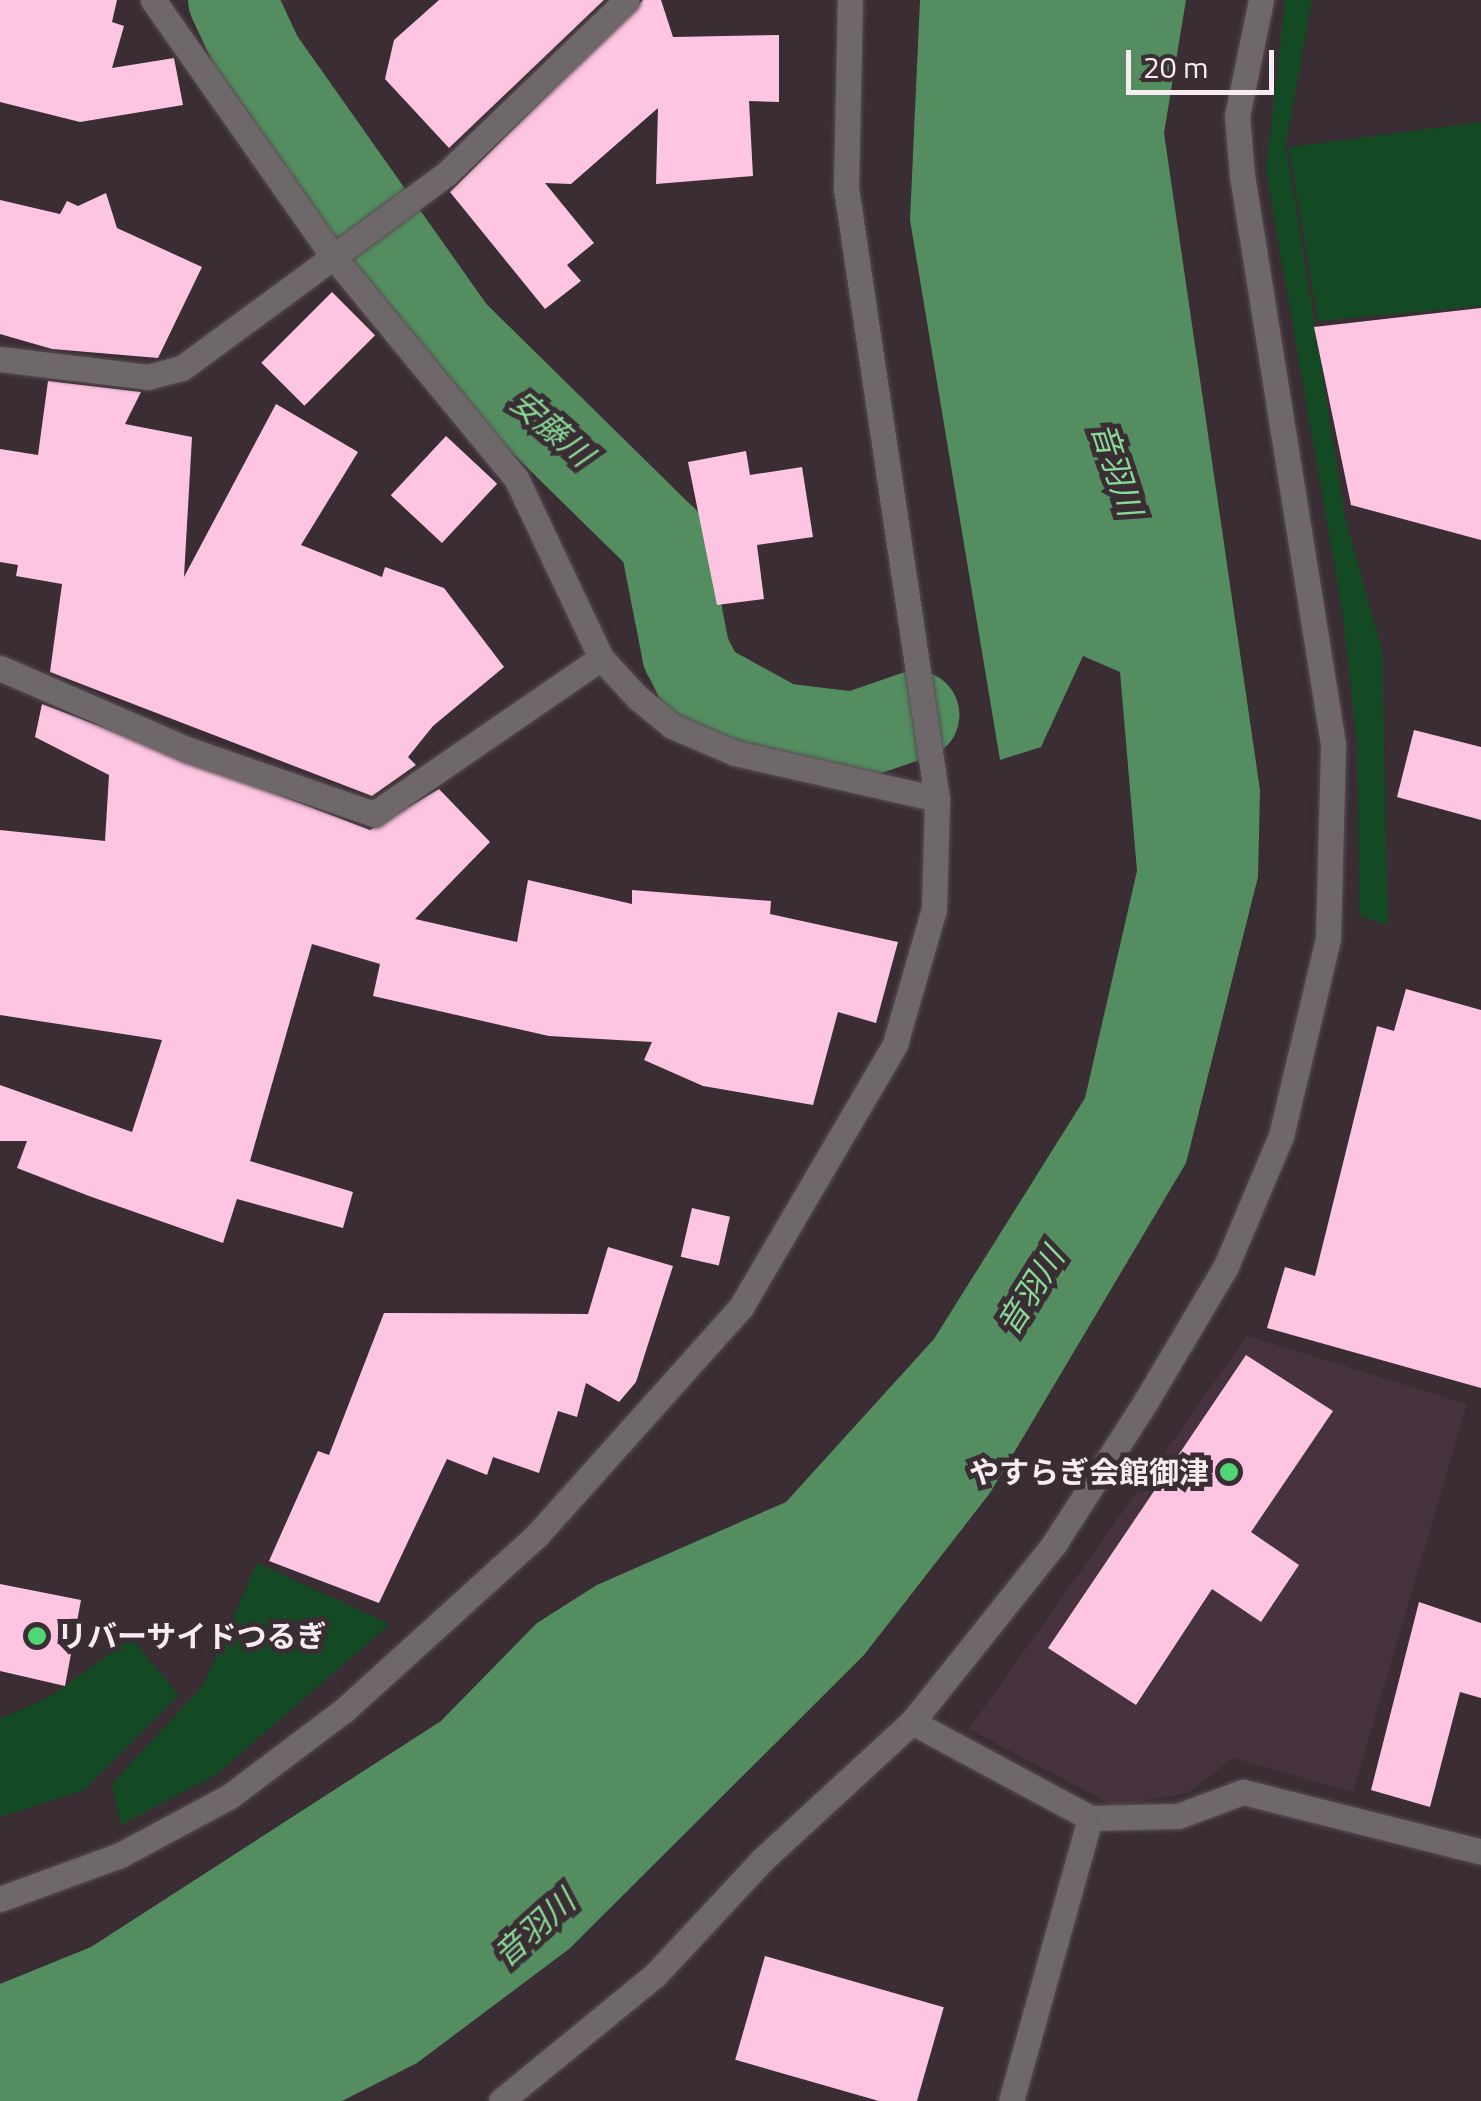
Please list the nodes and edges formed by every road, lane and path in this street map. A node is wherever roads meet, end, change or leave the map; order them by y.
1 (153, 0) edge
2 (627, 0) edge
3 (850, 0) edge
4 (1261, 0) edge
5 (332, 255) junction
6 (0, 359) edge
7 (601, 658) junction
8 (0, 668) edge
9 (937, 799) junction
10 (912, 1722) junction
11 (1090, 1818) junction
12 (1481, 1852) edge
13 (0, 1899) edge
14 (500, 2101) edge
15 (1011, 2101) edge

1 - 5 street
2 - 5 street
3 - 9 street
4 - 10 street
5 - 6 street
5 - 7 street
7 - 8 street
7 - 9 street
9 - 13 street
10 - 11 street
10 - 14 street
11 - 12 street
11 - 15 street

